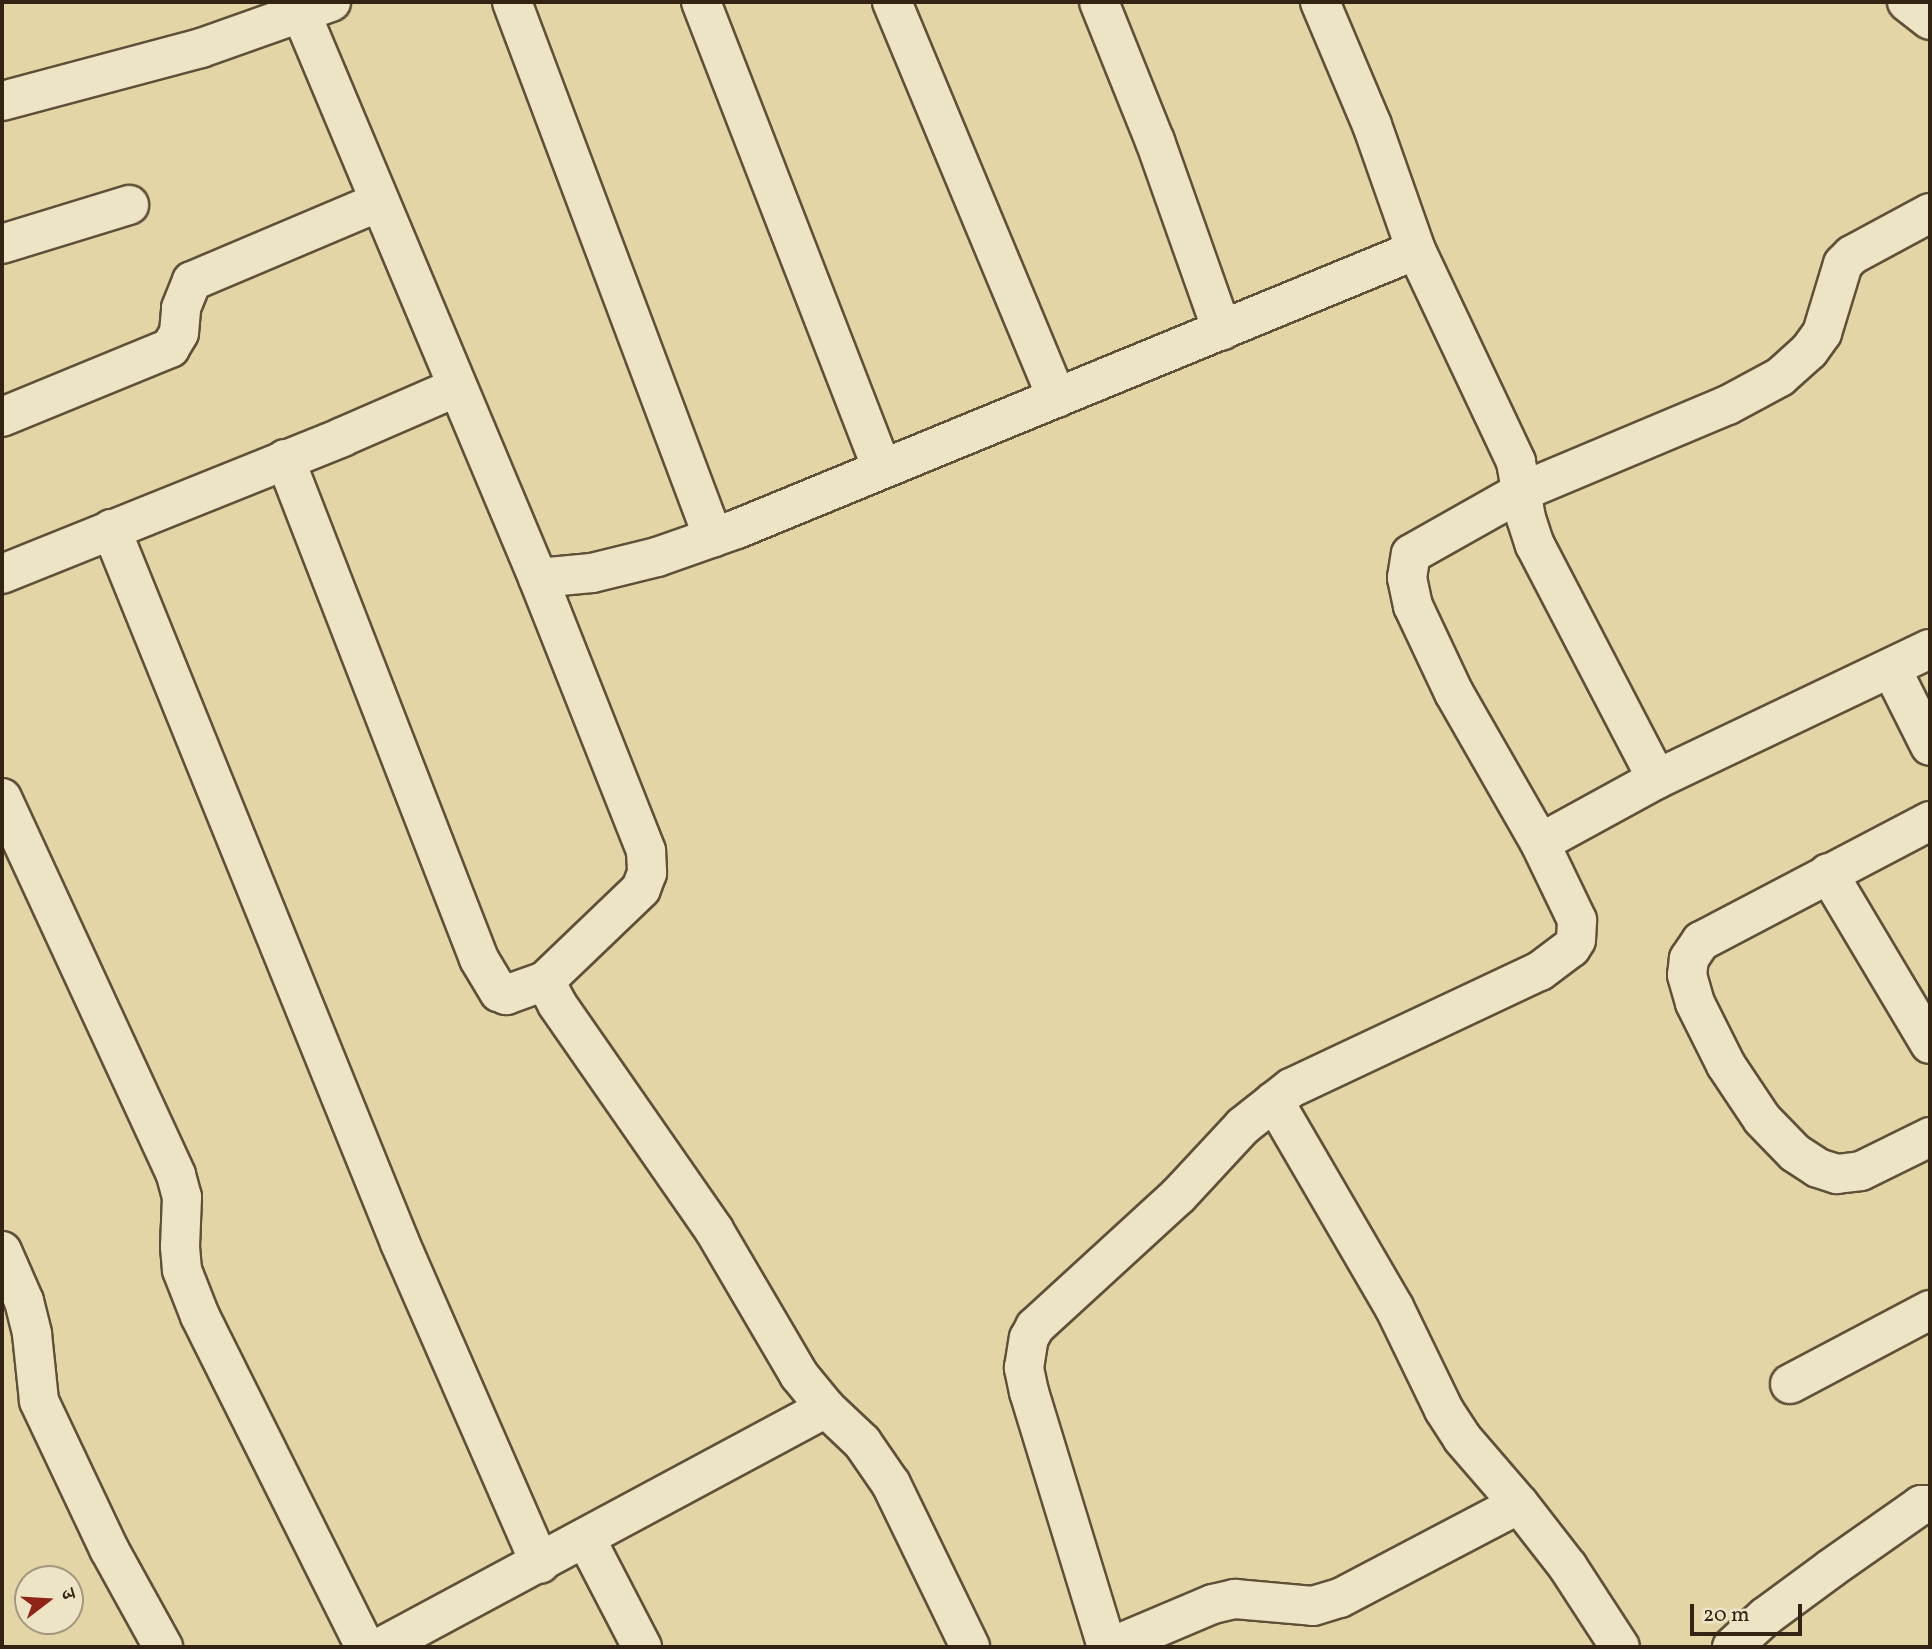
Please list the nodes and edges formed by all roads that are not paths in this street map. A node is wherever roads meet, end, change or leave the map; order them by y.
1 (512, 2) edge
2 (701, 2) edge
3 (892, 2) edge
4 (1099, 2) edge
5 (1320, 2) edge
6 (1907, 2) edge
7 (316, 7) edge
8 (1930, 20) edge
9 (2, 101) edge
10 (379, 202) junction
11 (129, 205) dead end
12 (1930, 213) edge
13 (2, 244) edge
14 (1416, 250) junction
15 (1222, 330) junction
16 (457, 387) junction
17 (1057, 398) junction
18 (2, 417) edge
19 (285, 459) junction
20 (882, 468) junction
21 (1524, 492) junction
22 (111, 528) junction
23 (713, 537) junction
24 (2, 574) edge
25 (538, 578) junction
26 (1930, 649) edge
27 (1891, 668) junction
28 (1930, 746) edge
29 (1657, 779) junction
30 (2, 797) edge
31 (1930, 821) edge
32 (1540, 843) junction
33 (1828, 873) junction
34 (545, 981) junction
35 (1930, 1044) edge
36 (1274, 1101) junction
37 (1930, 1137) edge
38 (2, 1251) edge
39 (1930, 1310) edge
40 (1790, 1384) dead end
41 (826, 1408) junction
42 (1519, 1504) junction
43 (1930, 1504) edge
44 (586, 1539) junction
45 (540, 1564) junction
46 (163, 1647) edge
47 (365, 1647) edge
48 (381, 1647) edge
49 (642, 1647) edge
50 (970, 1647) edge
51 (1109, 1647) edge
52 (1620, 1647) edge
53 (1732, 1647) edge

1 - 23 street
2 - 20 street
3 - 17 street
4 - 15 street
5 - 14 street
6 - 8 street
7 - 9 street
7 - 10 street
10 - 16 street
10 - 18 street
11 - 13 street
12 - 21 street
14 - 15 street
14 - 21 street
15 - 17 street
16 - 19 street
16 - 25 street
17 - 20 street
19 - 22 street
19 - 34 street
20 - 23 street
21 - 29 street
21 - 32 street
22 - 24 street
22 - 45 street
23 - 25 street
25 - 34 street
26 - 27 street
27 - 28 street
27 - 29 street
29 - 32 street
30 - 47 street
31 - 33 street
32 - 36 street
33 - 35 street
33 - 37 street
34 - 41 street
36 - 42 street
36 - 51 street
38 - 46 street
39 - 40 street
41 - 44 street
41 - 50 street
42 - 51 street
42 - 52 street
43 - 53 street
44 - 45 street
44 - 49 street
45 - 48 street

